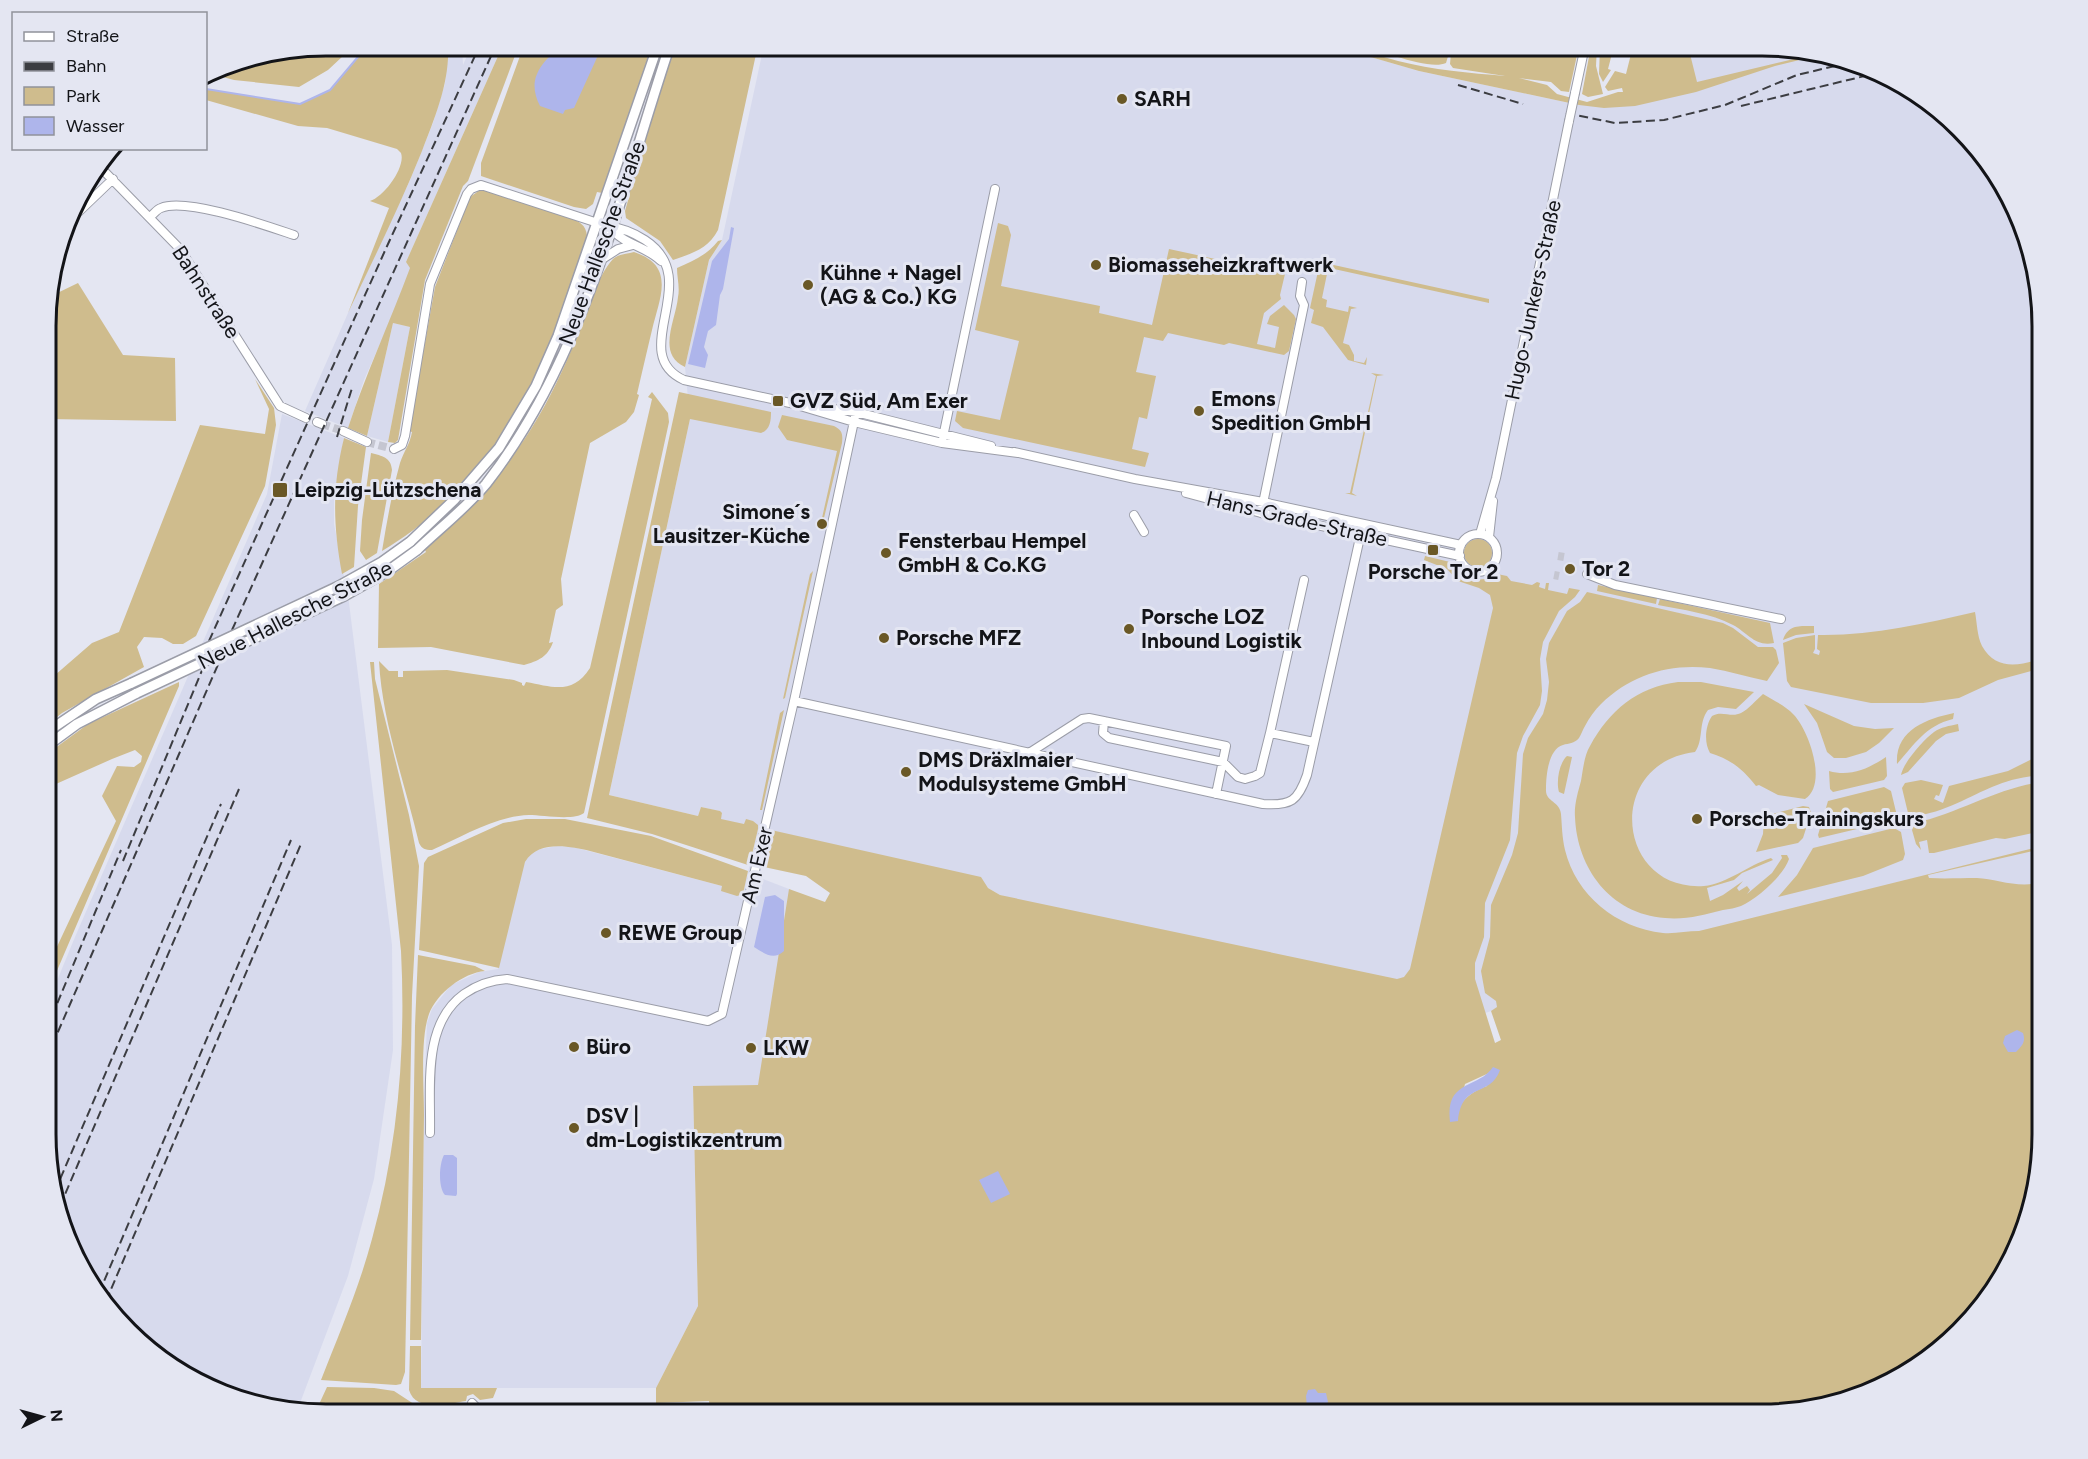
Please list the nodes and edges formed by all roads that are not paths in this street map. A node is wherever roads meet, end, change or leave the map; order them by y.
1 (654, 56) edge
2 (666, 56) edge
3 (1583, 56) edge
4 (104, 170) edge
5 (113, 179) junction
6 (996, 189) dead end
7 (82, 209) edge
8 (150, 217) junction
9 (597, 223) junction
10 (610, 228) junction
11 (294, 235) dead end
12 (634, 245) junction
13 (599, 261) junction
14 (665, 266) junction
15 (1302, 282) dead end
16 (790, 403) junction
17 (856, 412) junction
18 (306, 418) dead end
19 (854, 422) junction
20 (343, 431) tunnel mouth
21 (944, 433) junction
22 (368, 442) tunnel mouth
23 (942, 443) junction
24 (394, 449) dead end
25 (1017, 453) junction
26 (1496, 478) junction
27 (1135, 479) junction
28 (1263, 502) junction
29 (1261, 513) junction
30 (1134, 515) dead end
31 (1363, 524) junction
32 (1144, 532) dead end
33 (1360, 534) junction
34 (1480, 534) junction
35 (1489, 537) junction
36 (1461, 545) junction
37 (1460, 556) junction
38 (1587, 574) dead end
39 (1304, 580) dead end
40 (1781, 620) dead end
41 (794, 701) junction
42 (1104, 721) junction
43 (56, 726) edge
44 (1270, 733) junction
45 (56, 739) edge
46 (1314, 742) junction
47 (1029, 753) junction
48 (1223, 762) junction
49 (1216, 794) junction
50 (430, 1133) dead end

1 - 9 main road, Neue Hallesche Straße
2 - 10 main road, Neue Hallesche Straße
3 - 26 street, Hugo-Junkers-Straße, bridge
4 - 5 street, Bahnstraße
5 - 7 street
5 - 8 street, Bahnstraße
6 - 21 street
8 - 11 street
8 - 18 street, Bahnstraße
9 - 10 street, Hans-Grade-Straße
9 - 24 street, Hans-Grade-Straße
9 - 43 main road, Neue Hallesche Straße, bridge
10 - 12 street, Hans-Grade-Straße
10 - 13 main road, Neue Hallesche Straße
10 - 14 street, Hans-Grade-Straße
12 - 13 street
12 - 14 street, Hans-Grade-Straße
13 - 45 main road, Neue Hallesche Straße, bridge
14 - 16 street, Hans-Grade-Straße
15 - 28 street
16 - 17 street, Hans-Grade-Straße
16 - 19 street, Hans-Grade-Straße
17 - 19 street, Am Exer
17 - 21 street, Hans-Grade-Straße
19 - 23 street, Hans-Grade-Straße
19 - 41 street, Am Exer
20 - 22 street
21 - 23 street
21 - 25 street, Hans-Grade-Straße
23 - 25 street, Hans-Grade-Straße
25 - 27 street, Hans-Grade-Straße
26 - 34 street, Hugo-Junkers-Straße
26 - 35 street, Hugo-Junkers-Straße
27 - 28 street, Hans-Grade-Straße
27 - 29 street, Hans-Grade-Straße
28 - 29 street
28 - 31 street, Hans-Grade-Straße
29 - 33 street, Hans-Grade-Straße
30 - 32 street
31 - 33 street
31 - 36 street, Hans-Grade-Straße
33 - 37 street, Hans-Grade-Straße
33 - 46 street
34 - 35 street
34 - 36 street
35 - 37 street
36 - 37 street
38 - 40 street
39 - 44 street
41 - 47 street
41 - 50 street, Am Exer
42 - 47 street
42 - 48 street
42 - 48 street
44 - 46 street
44 - 48 street
46 - 49 street
47 - 49 street
48 - 49 street

